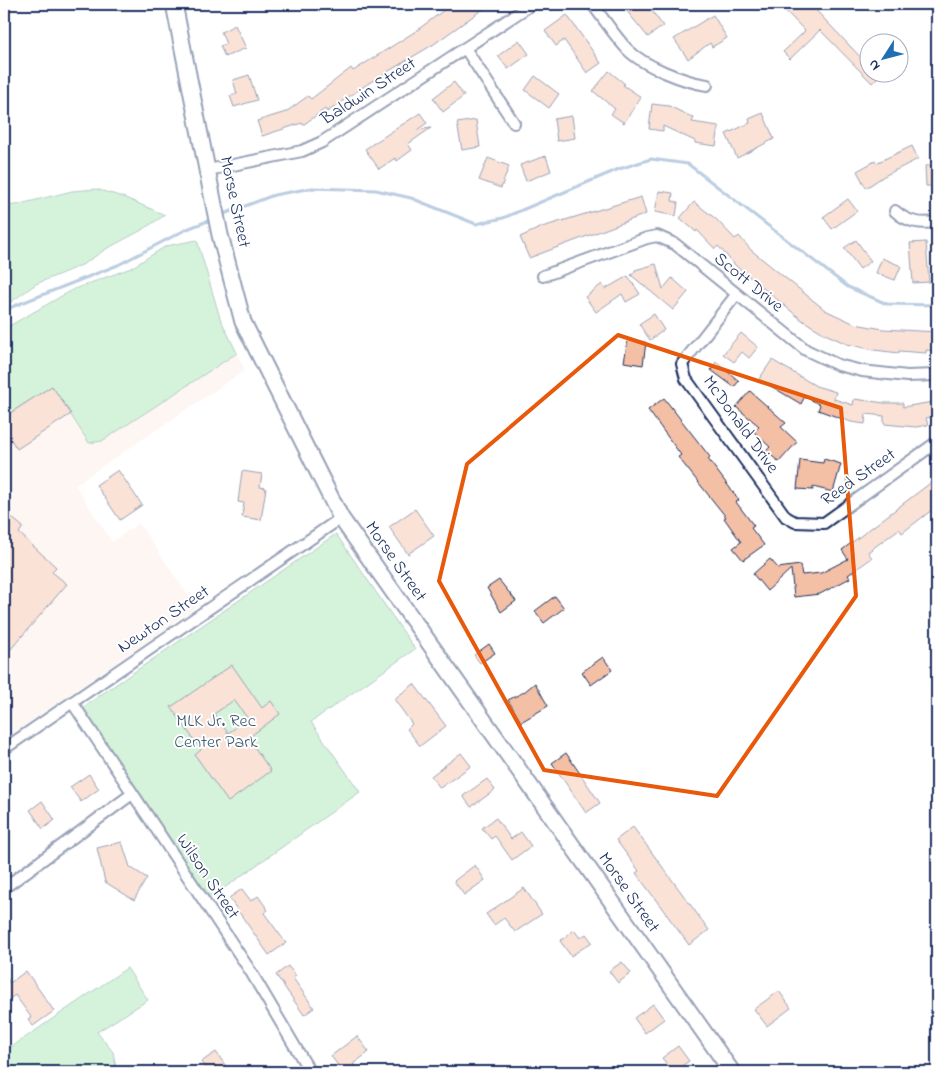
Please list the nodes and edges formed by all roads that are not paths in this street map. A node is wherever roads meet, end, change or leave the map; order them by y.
1 (174, 4) edge
2 (532, 4) edge
3 (592, 4) edge
4 (465, 48) junction
5 (707, 85) dead end
6 (514, 123) dead end
7 (208, 170) junction
8 (895, 211) dead end
9 (937, 222) edge
10 (543, 276) dead end
11 (736, 295) junction
12 (937, 375) edge
13 (937, 442) edge
14 (341, 518) junction
15 (795, 522) joint
16 (72, 702) junction
17 (4, 749) edge
18 (132, 794) junction
19 (4, 888) edge
20 (730, 1071) edge
21 (310, 1072) edge

1 - 7 street, Morse Street
2 - 4 street, Baldwin Street
3 - 5 street
4 - 6 street
4 - 7 street, Baldwin Street
7 - 14 street, Morse Street
8 - 9 street
10 - 11 street, Scott Drive
11 - 12 street, Scott Drive
11 - 15 street, McDonald Drive
13 - 15 street, Reed Street
14 - 16 street, Newton Street
14 - 20 street, Morse Street
16 - 17 street, Newton Street
16 - 18 street, Wilson Street
18 - 19 street
18 - 21 street, Wilson Street

